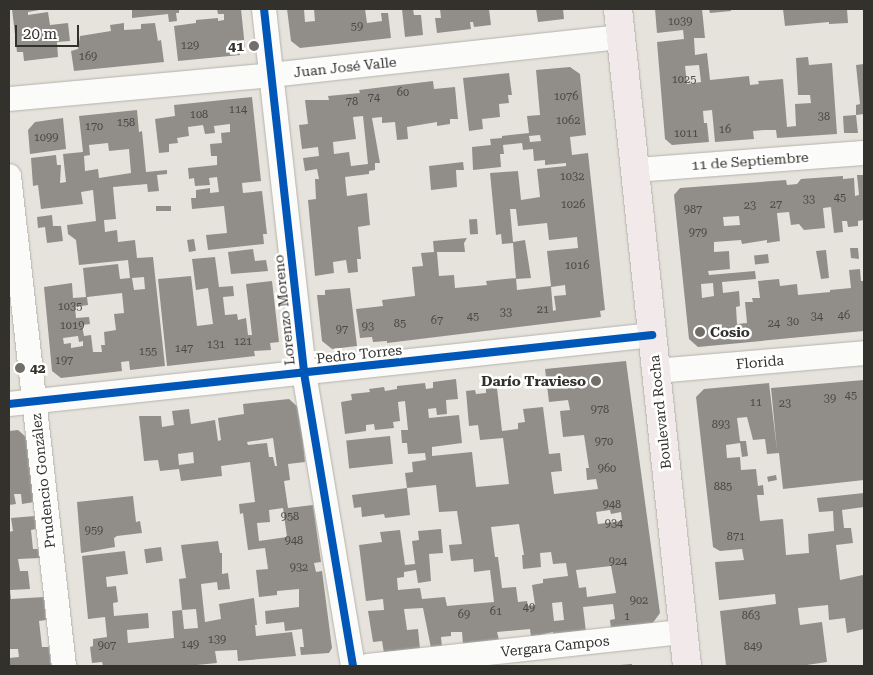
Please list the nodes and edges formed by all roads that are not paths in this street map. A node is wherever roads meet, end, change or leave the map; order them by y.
1 (264, 9) edge
2 (618, 9) edge
3 (621, 37) junction
4 (271, 75) junction
5 (9, 99) edge
6 (864, 153) edge
7 (636, 170) junction
8 (9, 176) edge
9 (652, 335) junction
10 (864, 353) edge
11 (656, 371) junction
12 (304, 373) junction
13 (34, 402) junction
14 (9, 404) edge
15 (683, 632) junction
16 (64, 666) edge
17 (353, 666) edge
18 (368, 666) edge
19 (687, 666) edge

1 - 4 street, Lorenzo Moreno
2 - 3 main road, Boulevard Rocha
3 - 4 street, Juan José Valle
3 - 7 main road, Boulevard Rocha
4 - 5 street, Juan José Valle
4 - 12 street, Lorenzo Moreno
6 - 7 street, 11 de Septiembre
7 - 9 main road, Boulevard Rocha
8 - 13 street, Prudencio González
9 - 11 main road, Boulevard Rocha
9 - 12 street, Pedro Torres
10 - 11 street, Florida
11 - 15 main road, Boulevard Rocha
12 - 13 street, Pedro Torres
12 - 17 street, Lorenzo Moreno
13 - 14 street, Pedro Torres
13 - 16 street, Prudencio González
15 - 18 street, Vergara Campos
15 - 19 main road, Boulevard Rocha

